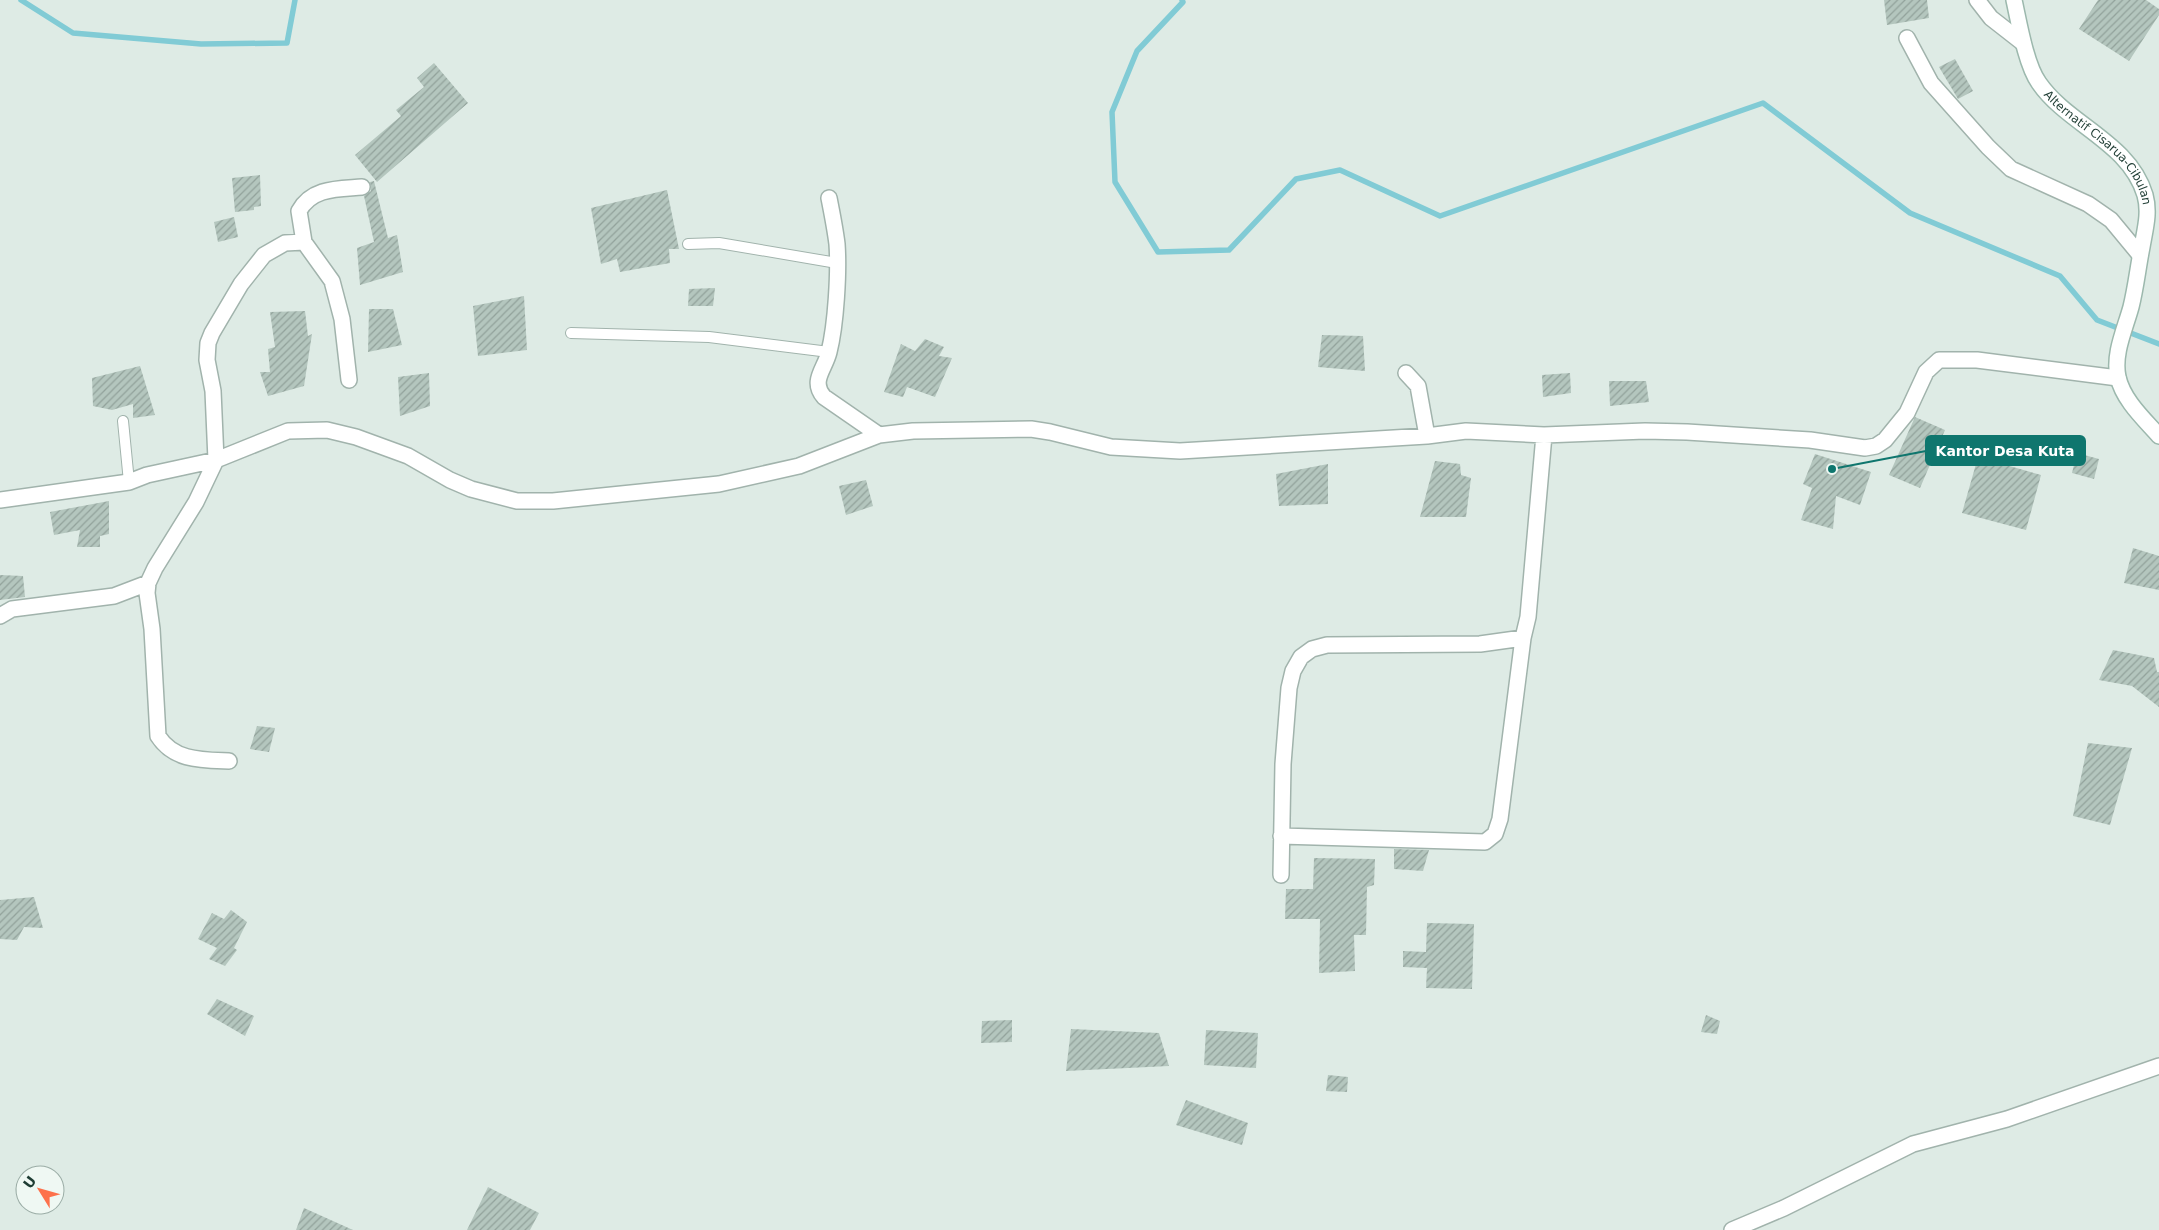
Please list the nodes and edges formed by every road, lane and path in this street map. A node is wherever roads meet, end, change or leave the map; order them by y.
1 (1977, 0) edge
2 (2014, 0) edge
3 (1907, 38) dead end
4 (2023, 43) junction
5 (362, 187) dead end
6 (829, 198) dead end
7 (304, 242) junction
8 (688, 244) dead end
9 (2140, 255) junction
10 (837, 263) junction
11 (570, 333) dead end
12 (829, 352) junction
13 (1406, 373) dead end
14 (2118, 378) junction
15 (349, 380) dead end
16 (123, 421) dead end
17 (878, 435) junction
18 (1544, 435) junction
19 (1427, 436) junction
20 (2159, 436) edge
21 (216, 460) junction
22 (129, 482) junction
23 (0, 500) edge
24 (148, 583) junction
25 (0, 616) edge
26 (1523, 638) junction
27 (229, 761) dead end
28 (1282, 836) junction
29 (1281, 875) dead end
30 (2159, 1066) edge
31 (1732, 1230) edge

1 - 4 street
2 - 4 street, Alternatif Cisarua-Cibulan
3 - 9 street
4 - 9 street, Alternatif Cisarua-Cibulan
5 - 7 street
6 - 10 street
7 - 15 street
7 - 21 street
8 - 10 lane
9 - 14 street, Alternatif Cisarua-Cibulan
10 - 12 street
11 - 12 lane
12 - 17 street
13 - 19 street
14 - 18 street
14 - 20 street, Alternatif Cisarua-Cibulan
16 - 22 lane
17 - 19 street
17 - 21 street
18 - 19 street
18 - 26 street
21 - 22 street
21 - 24 street
22 - 23 street
24 - 25 street
24 - 27 street
26 - 28 street
26 - 28 street
28 - 29 street
30 - 31 street

